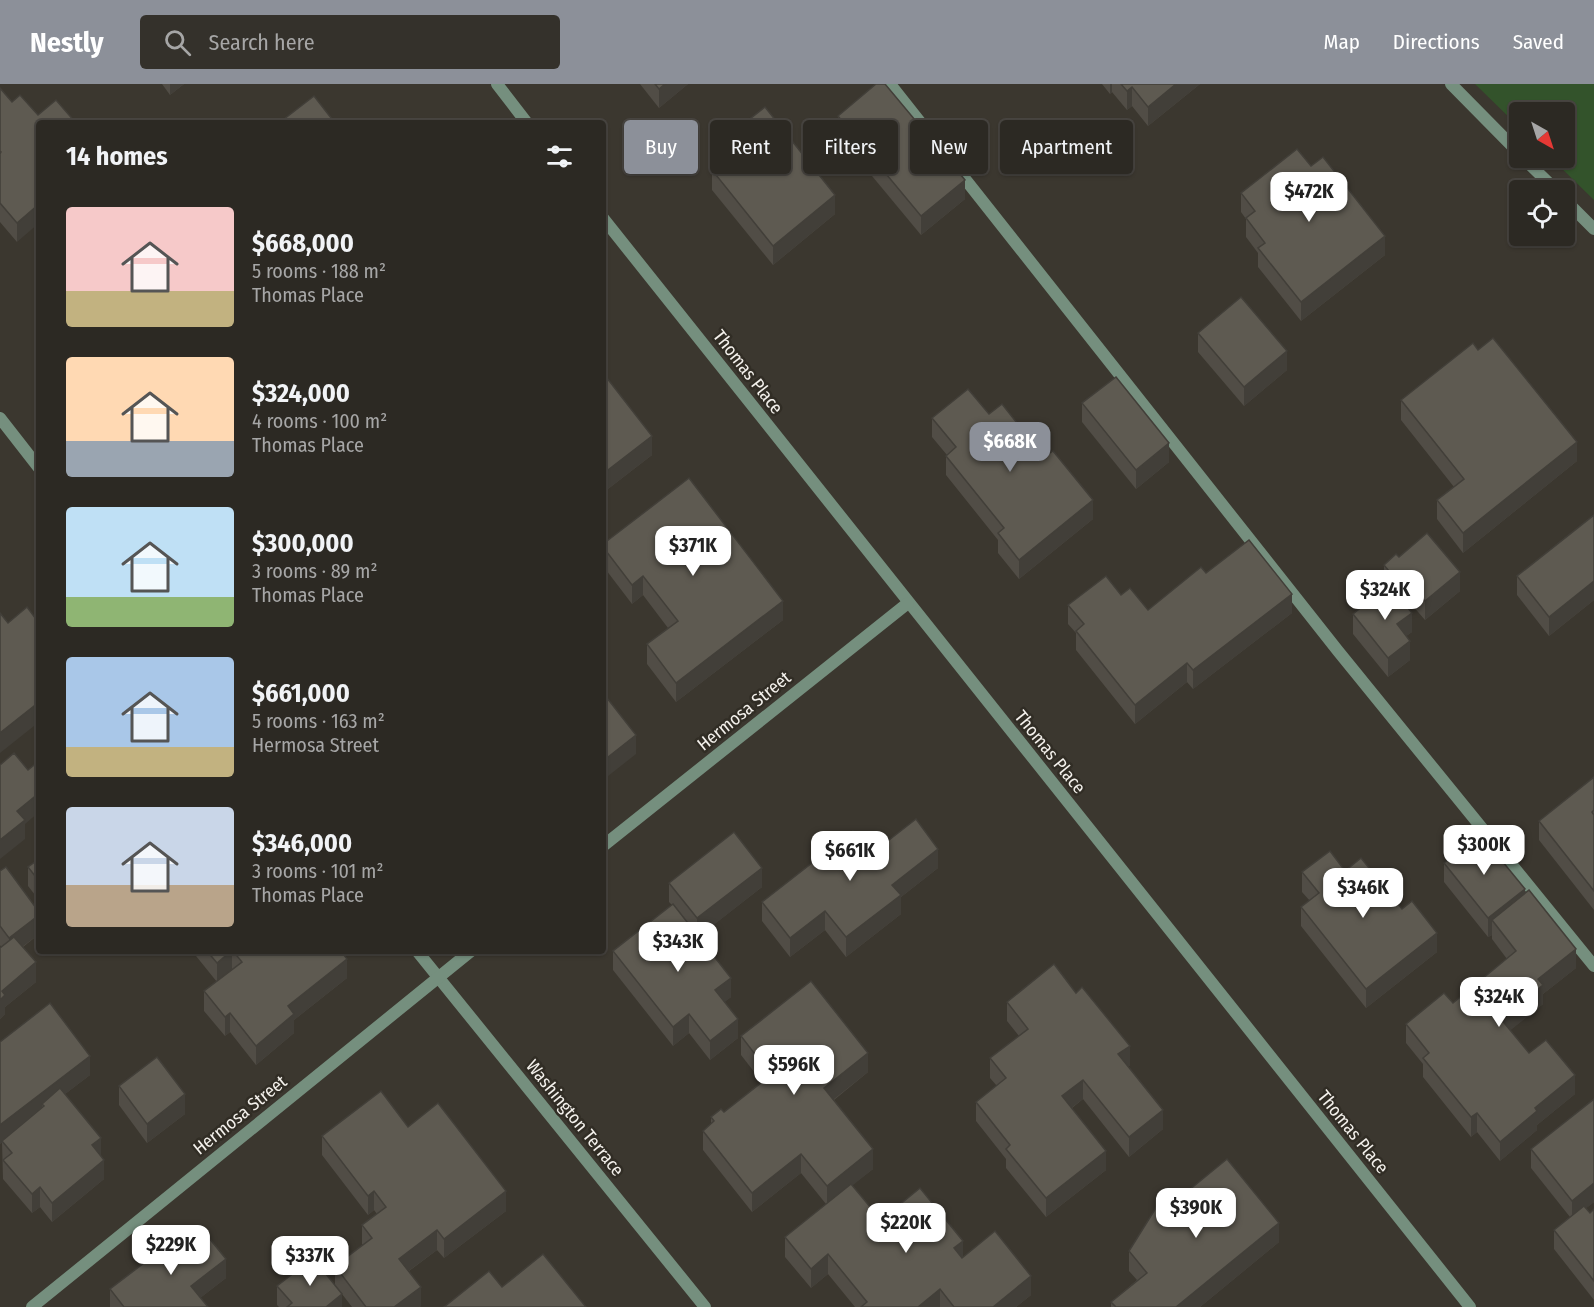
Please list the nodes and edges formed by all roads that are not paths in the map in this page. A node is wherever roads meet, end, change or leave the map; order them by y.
1 (496, 84) edge
2 (890, 84) edge
3 (1451, 84) edge
4 (525, 120) edge
5 (1509, 143) edge
6 (1533, 168) edge
7 (1546, 180) edge
8 (1575, 211) edge
9 (606, 222) edge
10 (1594, 230) edge
11 (0, 418) edge
12 (36, 464) edge
13 (908, 603) junction
14 (606, 844) edge
15 (419, 954) edge
16 (467, 954) edge
17 (1594, 966) edge
18 (438, 978) junction
19 (32, 1307) edge
20 (705, 1307) edge
21 (1470, 1307) edge

1 - 4 street
2 - 17 street
3 - 5 street
6 - 7 street
8 - 10 street
9 - 13 street, Thomas Place
11 - 12 street
13 - 14 street, Hermosa Street
13 - 21 street, Thomas Place
15 - 18 street, Washington Terrace
16 - 18 street, Hermosa Street
18 - 19 street, Hermosa Street
18 - 20 street, Washington Terrace

